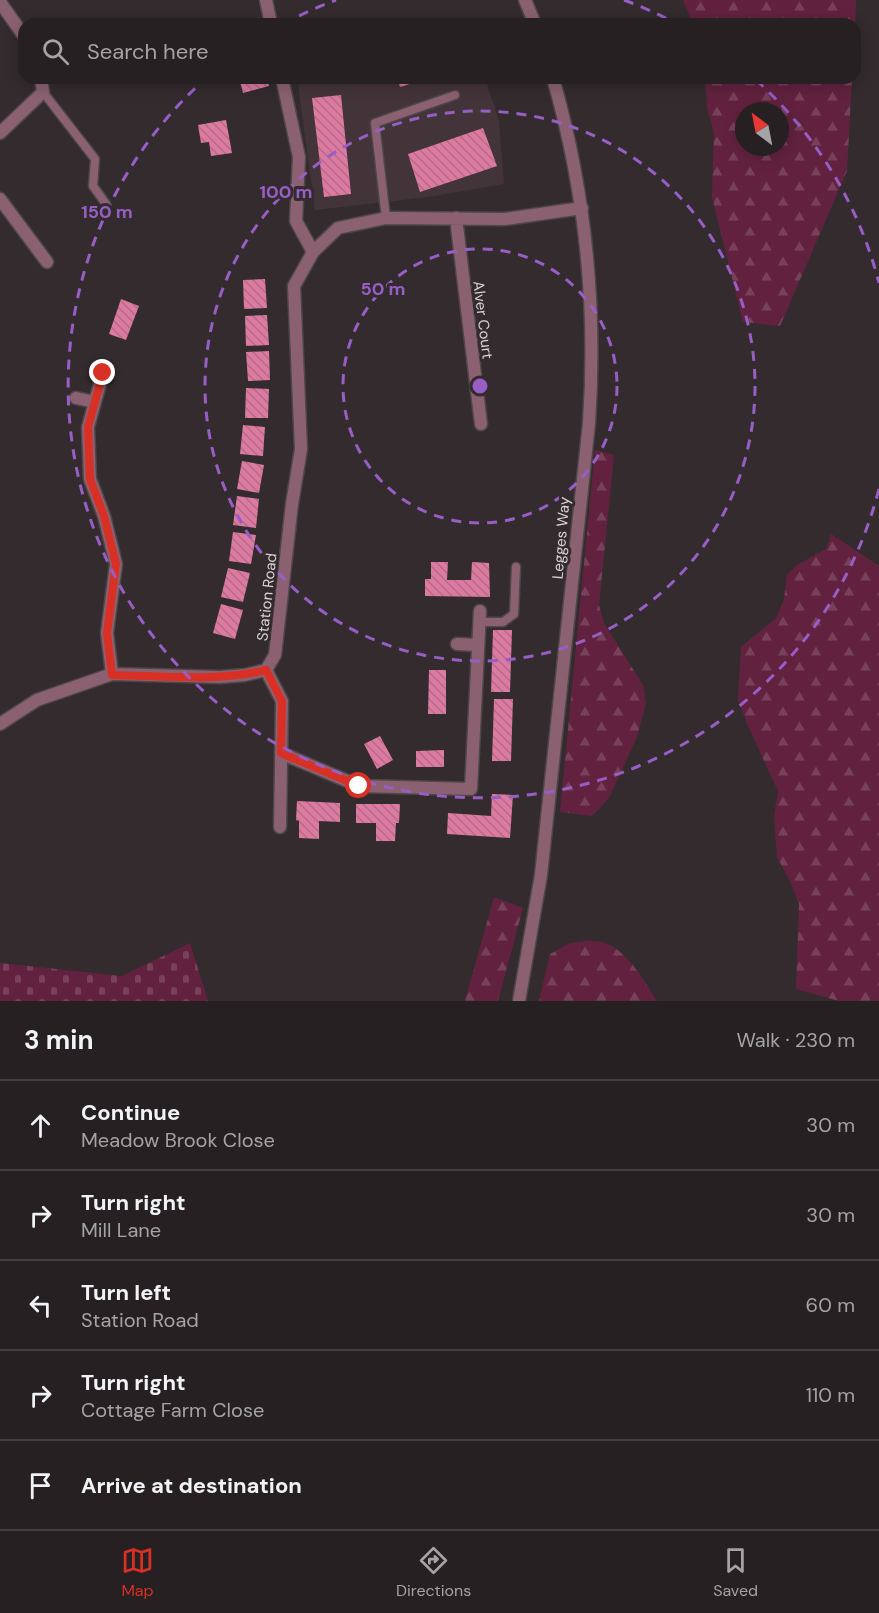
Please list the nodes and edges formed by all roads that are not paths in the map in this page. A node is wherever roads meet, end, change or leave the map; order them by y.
1 (266, 0) edge
2 (525, 0) edge
3 (0, 2) edge
4 (270, 18) edge
5 (532, 18) edge
6 (18, 28) edge
7 (41, 84) edge
8 (283, 84) edge
9 (556, 84) edge
10 (43, 92) junction
11 (454, 95) dead end
12 (0, 133) edge
13 (0, 200) edge
14 (106, 204) dead end
15 (582, 208) junction
16 (386, 218) junction
17 (456, 218) junction
18 (313, 252) junction
19 (47, 262) dead end
20 (103, 373) dead end
21 (76, 398) dead end
22 (95, 402) junction
23 (481, 424) dead end
24 (516, 567) dead end
25 (480, 616) joint
26 (457, 645) dead end
27 (478, 645) junction
28 (266, 670) junction
29 (112, 675) junction
30 (0, 724) edge
31 (281, 753) junction
32 (280, 827) dead end
33 (519, 1001) edge

1 - 4 street
2 - 5 street
3 - 6 street
7 - 10 street
8 - 18 street
9 - 15 street, Legges Way
10 - 12 street
10 - 14 lane
11 - 16 lane
13 - 19 street
15 - 17 street, Station Road
15 - 33 street, Legges Way
16 - 17 street, Station Road
16 - 18 street, Station Road
17 - 23 street, Alver Court
18 - 28 street, Station Road
20 - 22 street
21 - 22 street
22 - 29 street
24 - 25 lane
25 - 27 street
26 - 27 street
27 - 31 street
28 - 29 street
28 - 31 street
29 - 30 street
31 - 32 street

